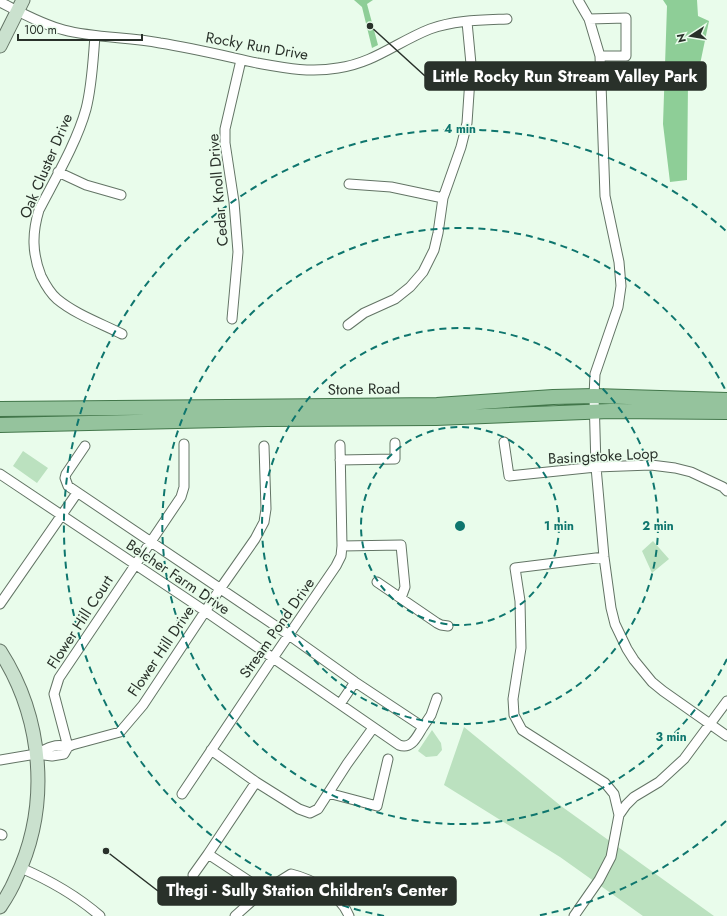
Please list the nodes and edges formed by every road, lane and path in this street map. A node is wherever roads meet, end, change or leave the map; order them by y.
1 (578, 0) edge
2 (0, 2) edge
3 (20, 5) edge
4 (507, 19) dead end
5 (589, 19) junction
6 (467, 22) junction
7 (95, 36) junction
8 (0, 46) edge
9 (600, 56) junction
10 (241, 60) junction
11 (58, 172) junction
12 (349, 184) dead end
13 (121, 195) dead end
14 (443, 198) junction
15 (232, 319) dead end
16 (348, 325) dead end
17 (122, 334) dead end
18 (594, 396) junction
19 (727, 400) edge
20 (0, 409) edge
21 (594, 411) junction
22 (727, 412) edge
23 (0, 425) edge
24 (504, 442) dead end
25 (395, 443) dead end
26 (184, 444) dead end
27 (340, 445) dead end
28 (85, 446) dead end
29 (264, 446) dead end
30 (340, 460) junction
31 (596, 467) junction
32 (0, 474) edge
33 (727, 491) edge
34 (77, 493) junction
35 (62, 516) junction
36 (150, 542) junction
37 (342, 546) junction
38 (604, 557) junction
39 (135, 565) junction
40 (377, 582) dead end
41 (220, 589) junction
42 (401, 598) junction
43 (0, 604) edge
44 (205, 611) junction
45 (448, 626) dead end
46 (289, 635) junction
47 (0, 651) edge
48 (273, 658) junction
49 (355, 682) junction
50 (438, 698) dead end
51 (727, 701) edge
52 (340, 704) junction
53 (710, 725) junction
54 (424, 727) junction
55 (373, 728) junction
56 (727, 736) edge
57 (68, 748) junction
58 (211, 750) junction
59 (36, 754) junction
60 (388, 759) dead end
61 (0, 760) edge
62 (256, 782) junction
63 (328, 793) junction
64 (182, 794) dead end
65 (619, 815) junction
66 (208, 854) junction
67 (21, 868) junction
68 (193, 875) dead end
69 (262, 892) junction
70 (0, 907) edge
71 (100, 916) edge
72 (235, 916) edge
73 (349, 916) edge
74 (574, 916) edge

1 - 5 street
2 - 3 street, Rocky Run Drive
3 - 7 street, Rocky Run Drive
3 - 8 street
4 - 6 street, Rocky Run Drive
5 - 9 street
5 - 9 street
6 - 10 street, Rocky Run Drive
6 - 14 street
7 - 10 street, Rocky Run Drive
7 - 11 street, Oak Cluster Drive
9 - 18 street
10 - 15 street, Cedar Knoll Drive
11 - 13 street
11 - 17 street, Oak Cluster Drive
12 - 14 street
14 - 16 street
18 - 19 main road, Stone Road
18 - 20 main road, Stone Road
18 - 21 street
21 - 22 main road, Stone Road
21 - 23 main road, Stone Road
21 - 31 street
24 - 31 street, Basingstoke Loop
25 - 30 street
26 - 36 street, Flower Hill Court
27 - 30 street, Stream Pond Drive
28 - 34 street, Belcher Farm Drive
29 - 41 street, Flower Hill Drive
30 - 37 street, Stream Pond Drive
31 - 33 street, Basingstoke Loop
31 - 38 street
32 - 35 street, Belcher Farm Drive
34 - 35 street
34 - 36 street, Belcher Farm Drive
35 - 39 street, Belcher Farm Drive
35 - 43 street
36 - 39 street, Flower Hill Court
36 - 41 street, Belcher Farm Drive
37 - 42 street
37 - 46 street, Stream Pond Drive
38 - 53 street
38 - 65 street
39 - 44 street, Belcher Farm Drive
39 - 57 street, Flower Hill Court
40 - 42 street
41 - 44 street, Flower Hill Drive
41 - 46 street, Belcher Farm Drive
42 - 45 street
44 - 48 street, Belcher Farm Drive
44 - 57 street, Flower Hill Drive
46 - 48 street, Stream Pond Drive
46 - 49 street, Belcher Farm Drive
47 - 59 street
48 - 52 street, Belcher Farm Drive
48 - 58 street, Stream Pond Drive
49 - 52 street
49 - 54 street, Belcher Farm Drive
50 - 54 street, Belcher Farm Drive
51 - 53 street
52 - 55 street, Belcher Farm Drive
53 - 56 street
53 - 65 street
54 - 55 street, Belcher Farm Drive
55 - 63 street
57 - 59 street, Flower Hill Drive
58 - 62 street
58 - 64 street, Stream Pond Drive
59 - 61 street, Flower Hill Drive
59 - 67 street
60 - 63 street
62 - 63 street
62 - 66 street
65 - 74 street
66 - 68 street
66 - 69 street
67 - 70 street
67 - 71 street
69 - 72 street
69 - 73 street

